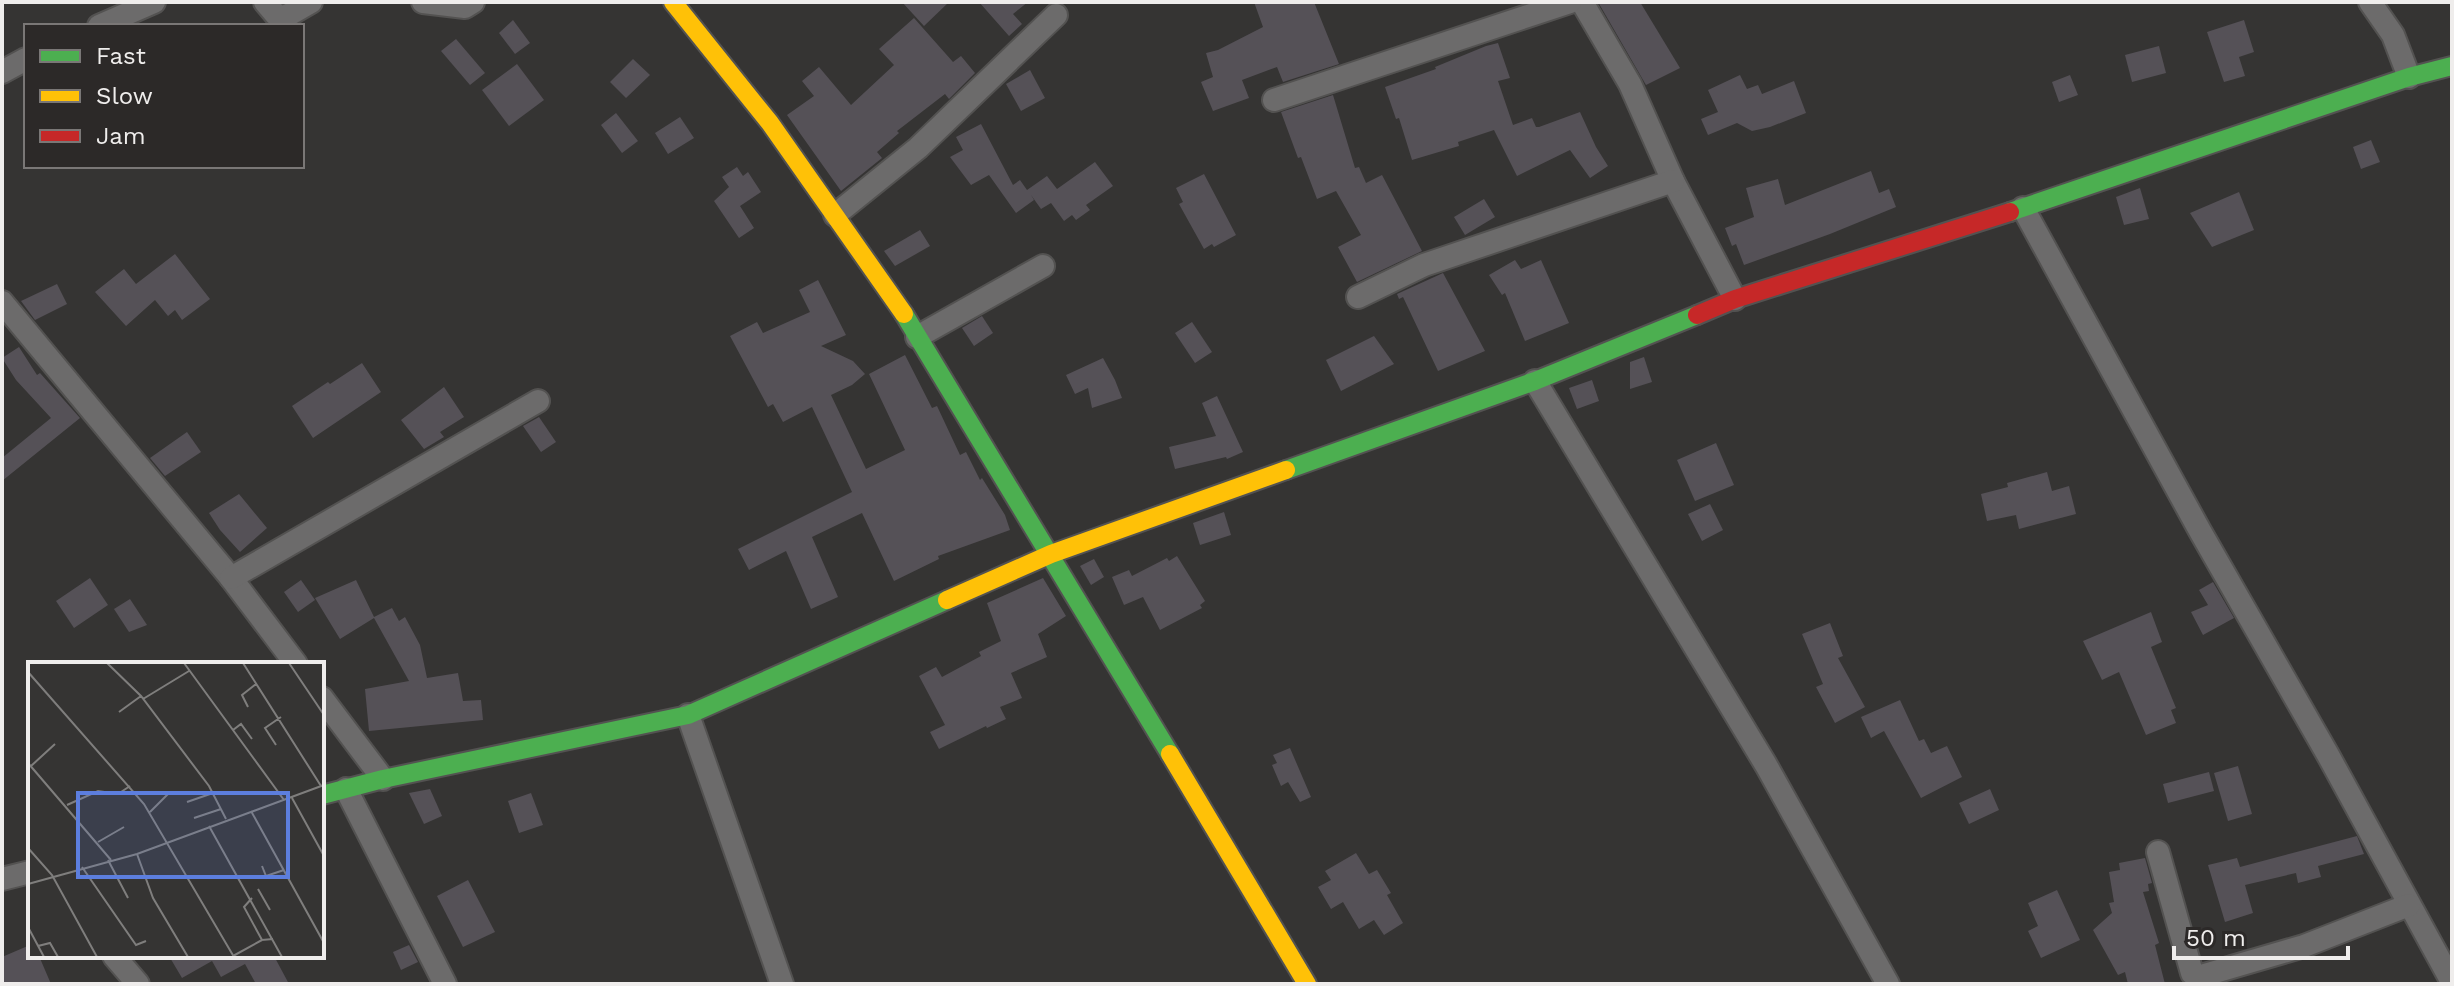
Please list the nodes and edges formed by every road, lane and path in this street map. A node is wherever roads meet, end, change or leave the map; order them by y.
1 (154, 2) edge
2 (265, 2) edge
3 (311, 2) edge
4 (423, 2) edge
5 (473, 2) edge
6 (673, 2) edge
7 (1570, 2) edge
8 (1582, 2) edge
9 (2370, 2) edge
10 (1056, 15) dead end
11 (104, 24) edge
12 (24, 60) edge
13 (2452, 66) edge
14 (2, 72) edge
15 (2409, 77) junction
16 (1274, 100) dead end
17 (1673, 181) junction
18 (2023, 208) junction
19 (835, 215) junction
20 (1043, 266) dead end
21 (1358, 297) dead end
22 (1735, 299) junction
23 (2, 302) edge
24 (917, 337) junction
25 (1535, 381) junction
26 (538, 401) dead end
27 (1051, 554) junction
28 (231, 578) junction
29 (294, 662) edge
30 (324, 701) edge
31 (688, 715) junction
32 (383, 779) junction
33 (346, 789) junction
34 (324, 794) edge
35 (2158, 852) dead end
36 (28, 872) edge
37 (2, 879) edge
38 (2409, 905) junction
39 (116, 958) edge
40 (2452, 982) edge
41 (138, 984) edge
42 (445, 984) edge
43 (782, 984) edge
44 (1307, 984) edge
45 (1888, 984) edge

1 - 11 street
2 - 3 street
4 - 5 street
6 - 19 street
7 - 16 street
8 - 17 street
9 - 15 street
10 - 19 street
12 - 14 street
13 - 15 street
15 - 18 street
17 - 21 street
17 - 22 street
18 - 22 street
18 - 38 street
19 - 24 street
20 - 24 street
22 - 25 street
23 - 28 street
24 - 27 street
25 - 27 street
25 - 45 street
26 - 28 street
27 - 31 street
27 - 44 street
28 - 29 street
30 - 32 street
31 - 32 street
31 - 43 street
32 - 33 street
33 - 34 street
33 - 42 street
35 - 38 street
36 - 37 street
38 - 40 street
39 - 41 street

